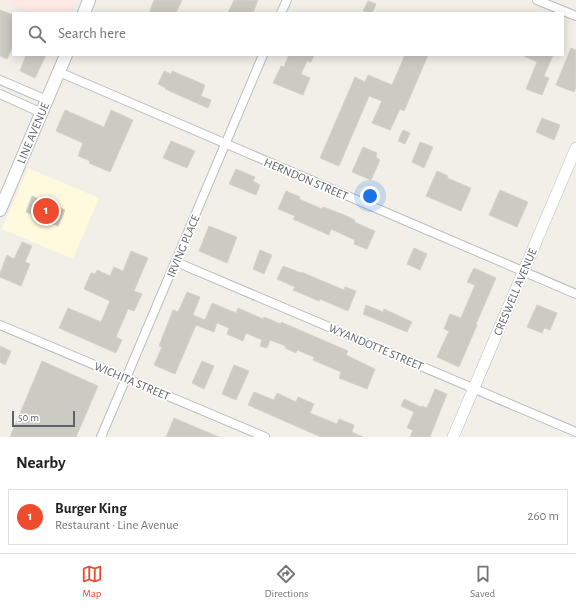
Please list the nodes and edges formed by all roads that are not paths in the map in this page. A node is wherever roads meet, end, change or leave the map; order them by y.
1 (90, 0) edge
2 (287, 0) edge
3 (537, 0) edge
4 (84, 12) edge
5 (281, 12) edge
6 (576, 16) edge
7 (66, 56) edge
8 (264, 56) edge
9 (59, 72) junction
10 (0, 80) edge
11 (0, 94) edge
12 (47, 100) junction
13 (42, 113) junction
14 (226, 144) junction
15 (576, 148) edge
16 (0, 210) edge
17 (176, 262) junction
18 (524, 271) junction
19 (576, 294) edge
20 (0, 325) edge
21 (126, 378) junction
22 (474, 389) junction
23 (576, 432) edge
24 (101, 437) edge
25 (265, 437) edge
26 (454, 437) edge

1 - 4 main road
2 - 5 street
3 - 6 street
7 - 9 main road, LINE AVENUE
8 - 14 street, IRVING PLACE
9 - 12 main road, LINE AVENUE
9 - 14 street, HERNDON STREET
10 - 12 street
11 - 13 street
12 - 13 main road, LINE AVENUE
13 - 16 main road, LINE AVENUE
14 - 17 street, IRVING PLACE
14 - 18 street, HERNDON STREET
15 - 18 street, CRESWELL AVENUE
17 - 21 street, IRVING PLACE
17 - 22 street, WYANDOTTE STREET
18 - 19 street, HERNDON STREET
18 - 22 street, CRESWELL AVENUE
20 - 21 street, WICHITA STREET
21 - 24 street, IRVING PLACE
21 - 25 street, WICHITA STREET
22 - 23 street, WYANDOTTE STREET
22 - 26 street, CRESWELL AVENUE

